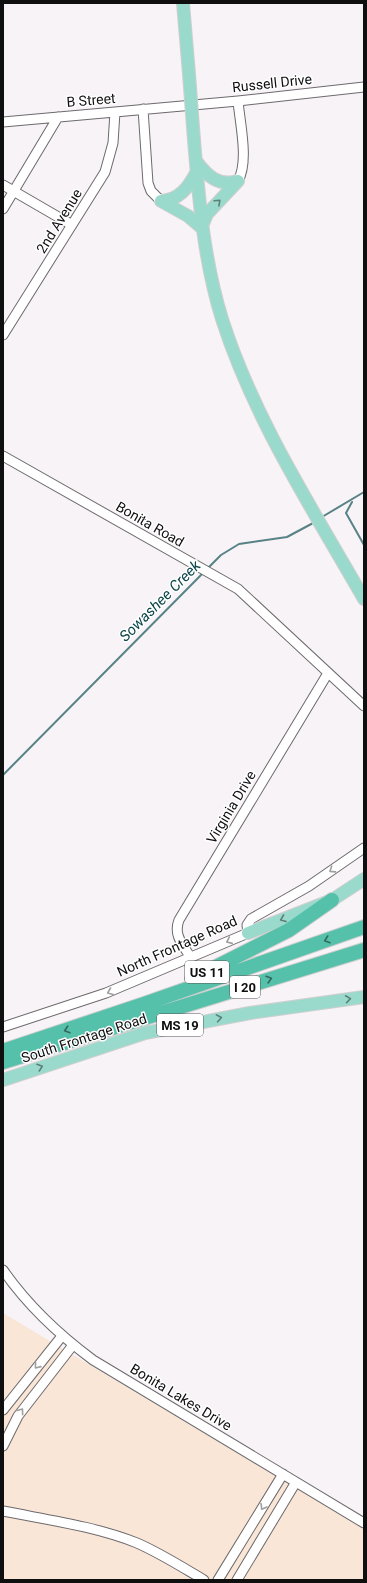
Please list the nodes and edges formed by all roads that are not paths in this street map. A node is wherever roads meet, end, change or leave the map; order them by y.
1 (183, 3) edge
2 (364, 87) edge
3 (238, 101) junction
4 (182, 105) joint
5 (143, 109) junction
6 (115, 112) junction
7 (58, 118) junction
8 (3, 122) edge
9 (196, 167) junction
10 (238, 181) junction
11 (3, 185) edge
12 (13, 191) junction
13 (161, 201) junction
14 (3, 209) edge
15 (72, 225) junction
16 (202, 227) junction
17 (3, 336) edge
18 (3, 456) edge
19 (361, 594) edge
20 (328, 673) junction
21 (364, 706) edge
22 (364, 848) edge
23 (364, 879) edge
24 (332, 900) junction
25 (364, 927) edge
26 (248, 933) junction
27 (364, 950) edge
28 (191, 958) junction
29 (364, 997) edge
30 (144, 1004) junction
31 (3, 1027) edge
32 (3, 1051) edge
33 (3, 1062) edge
34 (3, 1080) edge
35 (3, 1270) edge
36 (62, 1336) junction
37 (73, 1345) junction
38 (3, 1410) edge
39 (3, 1446) edge
40 (283, 1474) junction
41 (296, 1482) junction
42 (3, 1512) edge
43 (364, 1523) edge
44 (204, 1580) edge
45 (218, 1580) edge
46 (237, 1580) edge

1 - 9 main road, bridge
2 - 3 street, Russell Drive
3 - 4 street, Russell Drive
3 - 10 street
4 - 5 street, B Street
5 - 6 street, B Street
5 - 13 street
6 - 7 street, B Street
6 - 15 street, 2nd Avenue
7 - 8 street, B Street
7 - 12 street
9 - 10 main road
9 - 13 main road
9 - 16 main road
16 -> 10 main road
11 - 12 street
12 - 14 street
12 - 15 street
13 - 16 main road
15 - 17 street, 2nd Avenue
16 - 19 main road
18 - 20 street, Bonita Road
20 - 21 street, Bonita Road
20 - 28 street, Virginia Drive
22 -> 26 street, North Frontage Road
23 - 24 main road, US 11
24 -> 26 main road
24 - 30 highway, US 11
25 -> 30 highway, I 20
26 -> 28 street, North Frontage Road
33 -> 27 highway, I 20
28 -> 31 street, North Frontage Road
34 -> 29 main road, South Frontage Road / MS 19
30 -> 32 highway, I 20
35 - 36 street, Bonita Lakes Drive
36 - 37 street, Bonita Lakes Drive
36 -> 38 street
39 -> 37 street
37 - 40 street, Bonita Lakes Drive
40 - 41 street, Bonita Lakes Drive
40 -> 45 street
41 - 43 street, Bonita Lakes Drive
41 - 46 street
42 - 44 street

